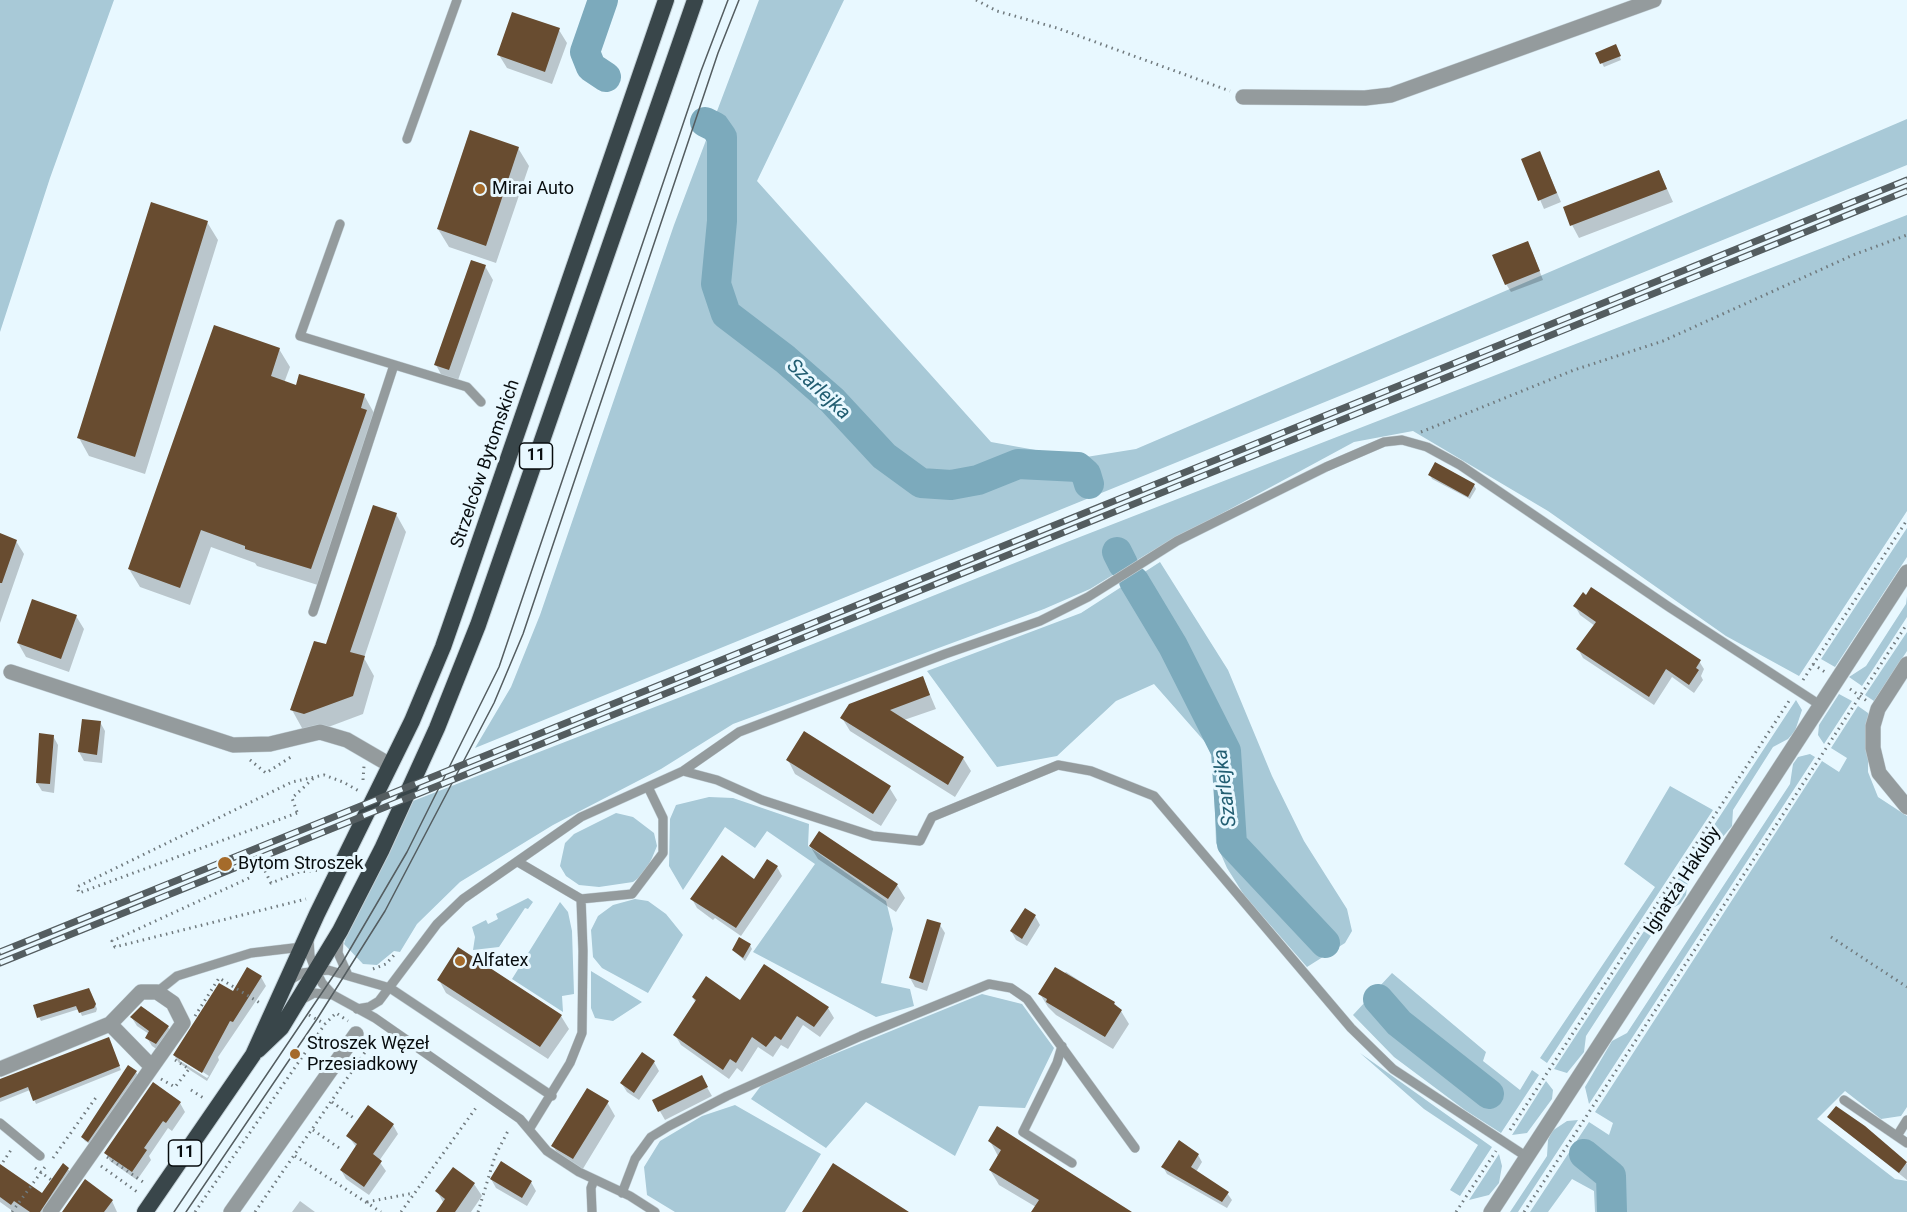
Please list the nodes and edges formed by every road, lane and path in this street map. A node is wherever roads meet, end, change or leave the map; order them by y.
1 (457, 0) edge
2 (666, 0) edge
3 (695, 0) edge
4 (976, 0) edge
5 (1654, 0) edge
6 (1243, 97) joint
7 (407, 138) dead end
8 (340, 224) dead end
9 (1907, 235) edge
10 (394, 365) junction
11 (481, 402) dead end
12 (1402, 440) junction
13 (1907, 520) edge
14 (1907, 572) edge
15 (314, 612) dead end
16 (1907, 624) edge
17 (1907, 664) edge
18 (11, 672) dead end
19 (1797, 689) junction
20 (1820, 705) junction
21 (390, 765) junction
22 (683, 771) junction
23 (317, 775) junction
24 (648, 787) junction
25 (360, 792) dead end
26 (1907, 807) edge
27 (518, 862) junction
28 (319, 869) dead end
29 (265, 871) dead end
30 (249, 878) dead end
31 (314, 897) dead end
32 (581, 899) junction
33 (311, 928) junction
34 (340, 931) junction
35 (1831, 937) dead end
36 (302, 947) junction
37 (396, 953) dead end
38 (365, 968) dead end
39 (316, 971) junction
40 (347, 973) junction
41 (1907, 987) edge
42 (282, 988) junction
43 (390, 988) junction
44 (157, 992) junction
45 (333, 995) junction
46 (265, 1006) dead end
47 (303, 1009) junction
48 (357, 1009) junction
49 (336, 1013) dead end
50 (194, 1017) dead end
51 (110, 1024) junction
52 (325, 1024) junction
53 (356, 1034) dead end
54 (1062, 1046) junction
55 (254, 1055) junction
56 (169, 1056) dead end
57 (0, 1069) edge
58 (154, 1071) junction
59 (191, 1090) dead end
60 (316, 1091) junction
61 (97, 1096) dead end
62 (552, 1096) junction
63 (205, 1099) dead end
64 (1845, 1100) dead end
65 (478, 1105) dead end
66 (297, 1118) junction
67 (355, 1119) dead end
68 (1907, 1120) edge
69 (0, 1123) edge
70 (530, 1128) junction
71 (509, 1129) dead end
72 (1897, 1136) junction
73 (1502, 1142) junction
74 (1907, 1143) edge
75 (279, 1144) junction
76 (1135, 1148) dead end
77 (11, 1150) dead end
78 (342, 1150) dead end
79 (101, 1153) dead end
80 (40, 1155) dead end
81 (1527, 1157) junction
82 (3, 1162) dead end
83 (98, 1163) dead end
84 (1072, 1163) dead end
85 (594, 1180) junction
86 (147, 1185) dead end
87 (416, 1193) junction
88 (622, 1193) junction
89 (140, 1195) dead end
90 (366, 1202) junction
91 (12, 1212) edge
92 (50, 1212) edge
93 (145, 1212) edge
94 (195, 1212) edge
95 (231, 1212) edge
96 (381, 1212) edge
97 (401, 1212) edge
98 (478, 1212) edge
99 (592, 1212) edge
100 (655, 1212) edge
101 (1456, 1212) edge
102 (1491, 1212) edge
103 (1524, 1212) edge

1 - 7 lane
2 - 21 highway, Strzelców Bytomskich / 11
3 - 34 highway, 11
4 - 6 path
5 - 6 street
8 - 10 lane
9 - 12 path
10 - 11 lane
10 - 15 lane
12 - 19 lane
12 - 22 lane
13 - 19 path
14 - 20 street, Ignatza Hakuby
16 - 103 path
17 - 26 street
18 - 21 street
19 - 20 lane
19 - 73 path
20 - 81 street, Ignatza Hakuby
21 - 33 highway, Strzelców Bytomskich / 11
22 - 24 lane
22 - 73 lane
23 - 23 path
23 - 25 path
24 - 27 lane
24 - 32 lane
27 - 32 lane
27 - 43 lane
28 - 29 path
30 - 31 path
32 - 62 lane
33 - 36 highway, Strzelców Bytomskich / 11
33 - 39 lane, Strzelców Bytomskich
34 - 39 highway, 11
34 - 40 lane
35 - 41 path
36 - 42 highway, Strzelców Bytomskich / 11
36 - 44 lane
37 - 38 path
39 - 40 lane
39 - 42 lane
39 - 45 lane
39 - 47 highway, 11
40 - 43 lane
42 - 55 highway, Strzelców Bytomskich / 11
43 - 48 lane
43 - 62 lane
44 - 51 street
44 - 58 street
45 - 47 lane
45 - 48 lane
46 - 50 path
47 - 52 path
47 - 55 highway, 11
48 - 70 lane
49 - 52 path
51 - 57 street
51 - 58 street
52 - 94 path
53 - 60 street
54 - 76 lane
54 - 84 lane
54 - 88 lane
55 - 93 highway, Strzelców Bytomskich / 11
56 - 58 path
58 - 92 street
59 - 63 path
60 - 66 street
60 - 67 path
61 - 91 path
62 - 70 lane
64 - 72 lane
65 - 87 path
66 - 75 street
66 - 78 path
68 - 72 lane
69 - 80 lane
70 - 85 lane
71 - 98 path
72 - 74 lane
73 - 81 lane
73 - 101 path
75 - 90 path
75 - 95 street
77 - 82 path
79 - 86 path
81 - 102 street, Ignatza Hakuby
83 - 89 path
85 - 88 lane
85 - 99 lane
87 - 90 path
87 - 97 path
88 - 100 lane
90 - 96 path

